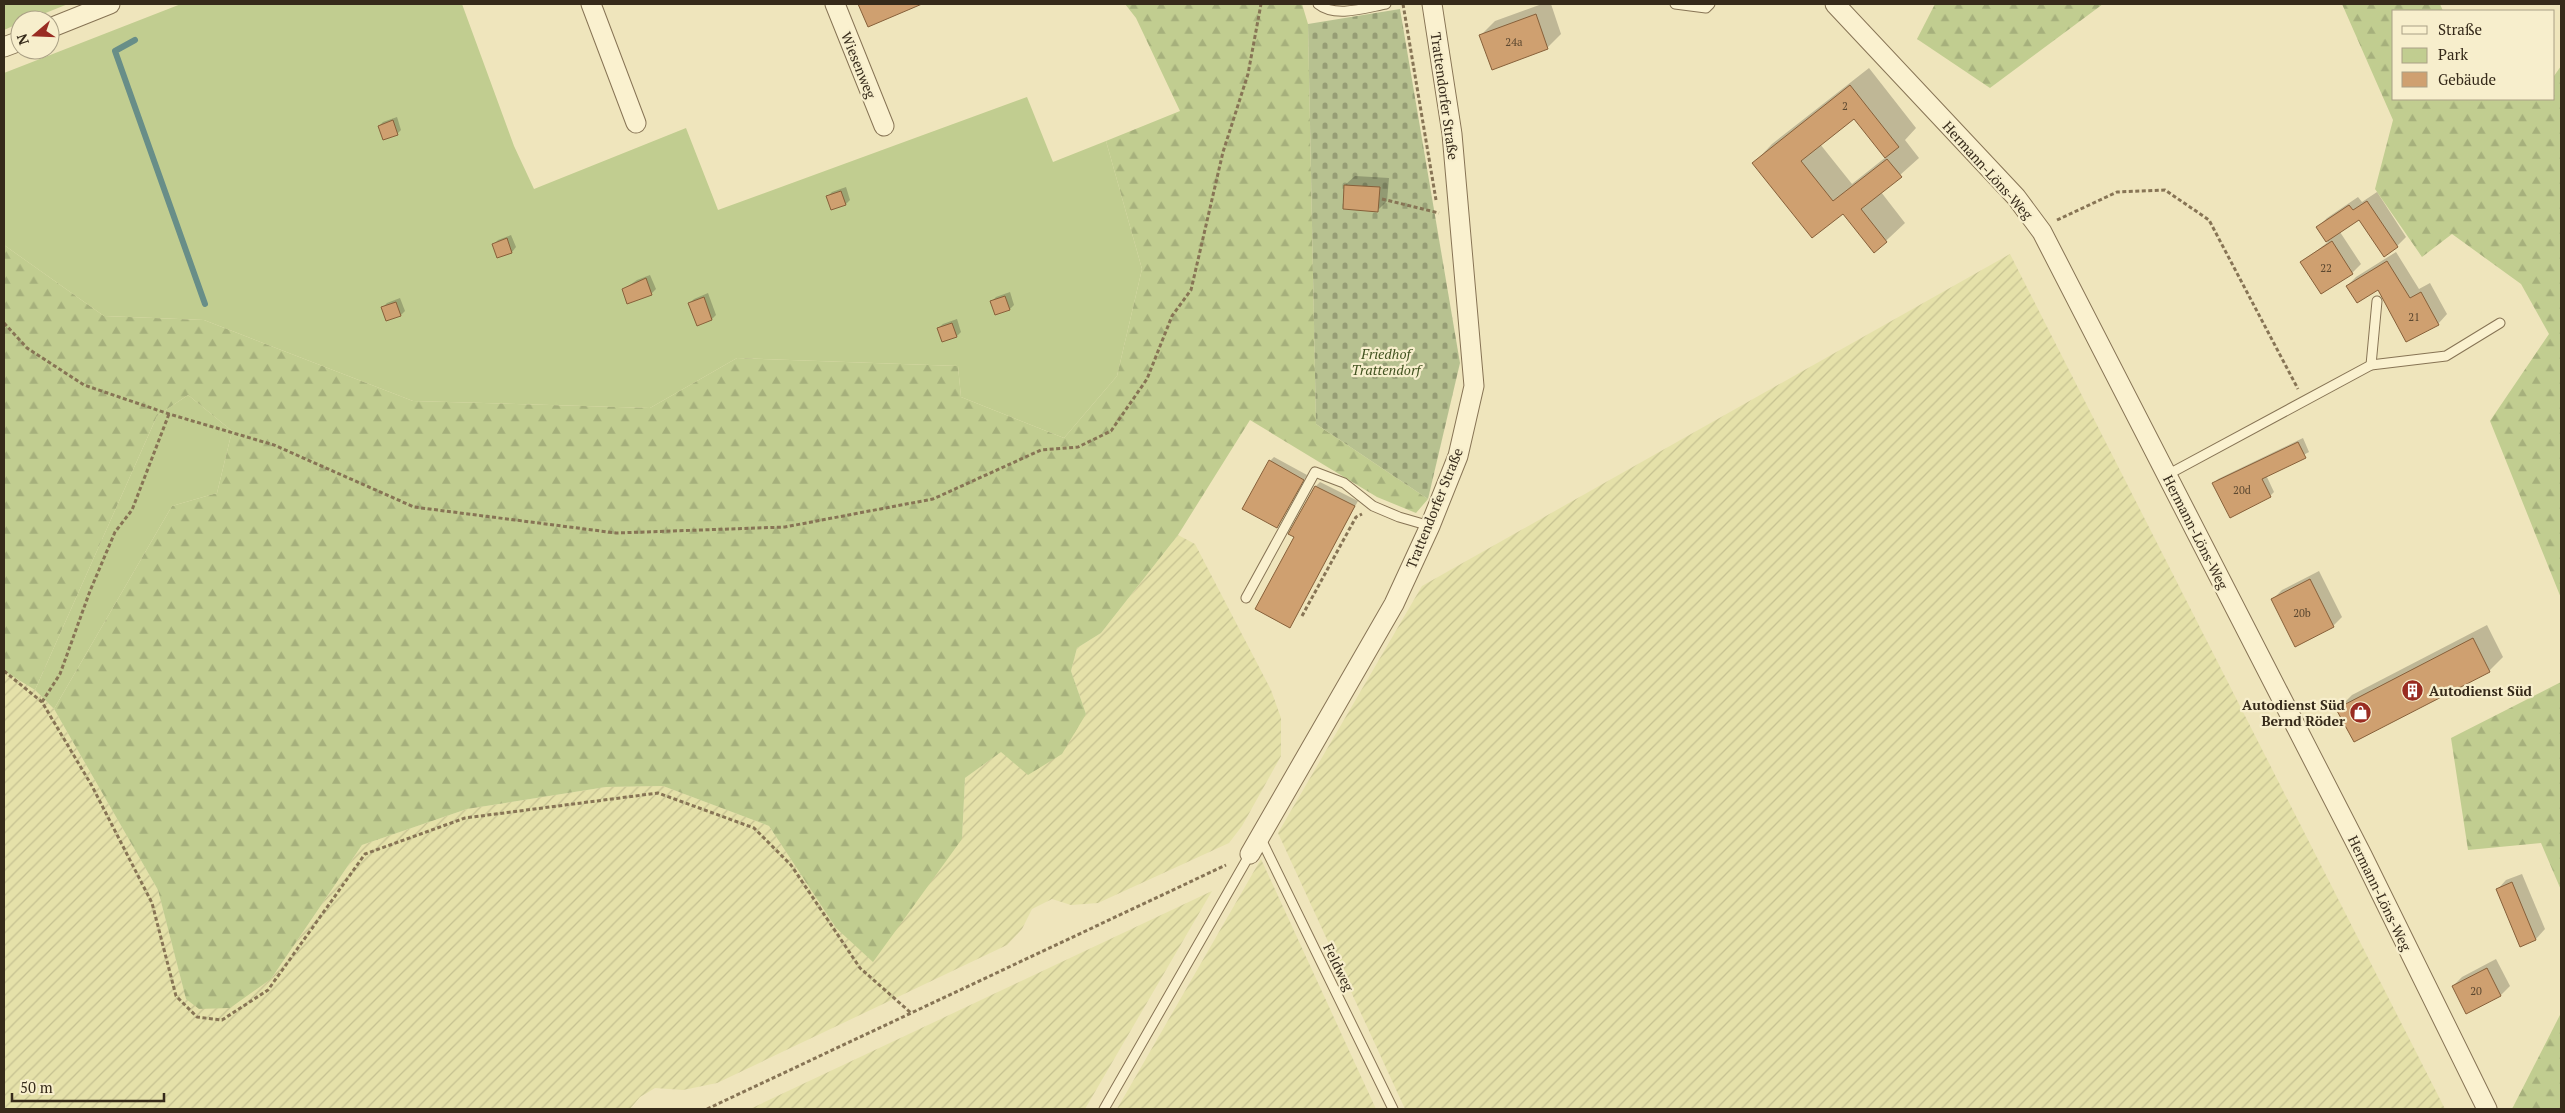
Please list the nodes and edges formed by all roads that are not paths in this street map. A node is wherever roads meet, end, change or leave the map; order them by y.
1 (110, 4) edge
2 (591, 4) edge
3 (835, 4) edge
4 (1318, 4) edge
5 (1386, 4) edge
6 (1432, 4) edge
7 (1675, 4) edge
8 (1710, 4) edge
9 (1834, 4) edge
10 (60, 24) edge
11 (636, 123) dead end
12 (884, 126) dead end
13 (2377, 301) dead end
14 (2500, 323) dead end
15 (2371, 365) junction
16 (2167, 475) junction
17 (1430, 526) junction
18 (1246, 598) dead end
19 (1260, 837) junction
20 (1250, 854) joint
21 (1104, 1109) edge
22 (1393, 1109) edge
23 (2487, 1109) edge

1 - 10 street
2 - 11 street
3 - 12 street, Wiesenweg
4 - 5 lane
6 - 17 street, Trattendorfer Straße
7 - 8 lane
9 - 16 street, Hermann-Löns-Weg
13 - 15 lane
14 - 15 lane
15 - 16 lane
16 - 23 street, Hermann-Löns-Weg
17 - 18 lane
17 - 19 street, Trattendorfer Straße
19 - 20 street, Trattendorfer Straße
19 - 22 lane, Feldweg
20 - 21 lane

